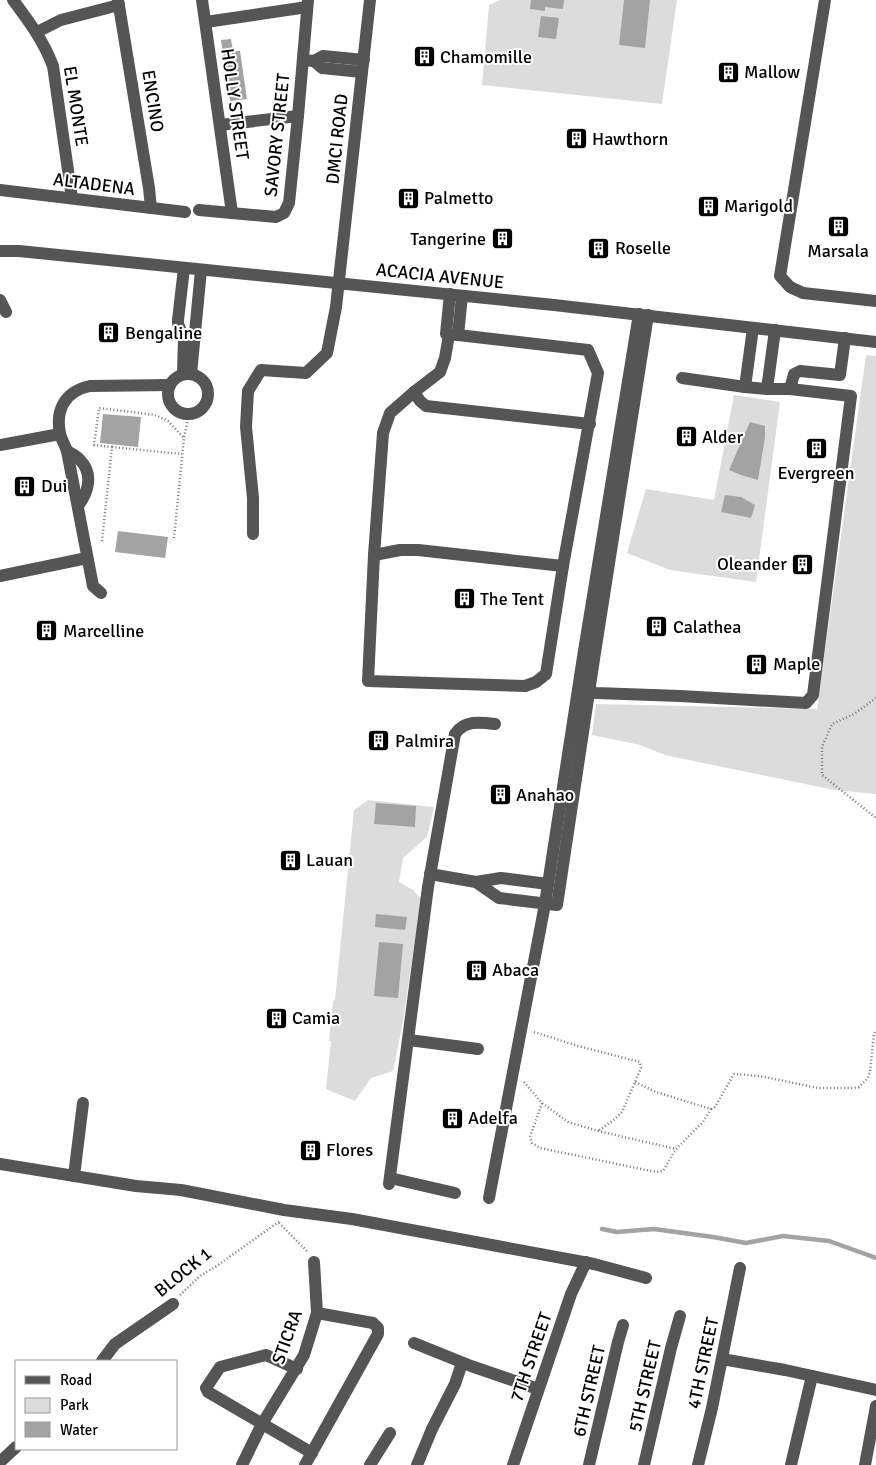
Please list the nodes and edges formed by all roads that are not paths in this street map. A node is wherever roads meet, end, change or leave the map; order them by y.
1 (13, 0) edge
2 (202, 0) edge
3 (370, 0) edge
4 (825, 0) edge
5 (119, 2) edge
6 (307, 4) edge
7 (206, 22) junction
8 (37, 32) junction
9 (308, 60) junction
10 (363, 66) junction
11 (298, 116) junction
12 (220, 125) junction
13 (0, 190) edge
14 (72, 198) junction
15 (150, 208) junction
16 (199, 210) dead end
17 (185, 212) dead end
18 (232, 213) junction
19 (0, 251) edge
20 (184, 268) junction
21 (201, 270) junction
22 (339, 283) junction
23 (456, 295) junction
24 (0, 300) edge
25 (876, 301) edge
26 (180, 304) junction
27 (198, 305) junction
28 (6, 312) dead end
29 (643, 315) junction
30 (753, 328) junction
31 (775, 330) junction
32 (451, 335) junction
33 (845, 338) junction
34 (876, 342) edge
35 (187, 374) junction
36 (682, 378) dead end
37 (170, 385) junction
38 (745, 387) junction
39 (767, 389) junction
40 (790, 389) junction
41 (414, 392) junction
42 (590, 424) junction
43 (60, 434) junction
44 (0, 445) edge
45 (253, 534) dead end
46 (374, 555) junction
47 (87, 558) junction
48 (563, 566) junction
49 (0, 576) edge
50 (101, 593) dead end
51 (583, 692) junction
52 (494, 724) dead end
53 (430, 874) junction
54 (476, 882) junction
55 (548, 884) junction
56 (545, 904) junction
57 (408, 1040) junction
58 (478, 1049) dead end
59 (82, 1104) dead end
60 (0, 1164) edge
61 (74, 1176) junction
62 (455, 1194) dead end
63 (489, 1198) dead end
64 (314, 1262) road end
65 (586, 1262) junction
66 (740, 1268) dead end
67 (646, 1278) dead end
68 (173, 1304) road end
69 (317, 1314) junction
70 (680, 1316) dead end
71 (624, 1325) dead end
72 (414, 1343) dead end
73 (722, 1359) junction
74 (103, 1360) edge
75 (462, 1363) junction
76 (297, 1369) junction
77 (812, 1376) junction
78 (538, 1389) junction
79 (876, 1390) edge
80 (876, 1406) edge
81 (262, 1424) junction
82 (390, 1432) dead end
83 (15, 1448) edge
84 (312, 1453) junction
85 (0, 1462) edge
86 (242, 1465) edge
87 (305, 1465) edge
88 (370, 1465) edge
89 (417, 1465) edge
90 (513, 1465) edge
91 (589, 1465) edge
92 (644, 1465) edge
93 (698, 1465) edge
94 (791, 1465) edge
95 (865, 1465) edge

1 - 8 street, EL MONTE
2 - 7 street, HOLLY STREET
3 - 10 street, DMCI ROAD
4 - 25 street
5 - 8 street
5 - 15 street, ENCINO
6 - 7 street
6 - 9 street, SAVORY STREET
7 - 12 street, HOLLY STREET
8 - 14 street, EL MONTE
9 - 10 street, SAVORY STREET
9 - 11 street, SAVORY STREET
10 - 22 street, DMCI ROAD
11 - 12 street
11 - 18 street, SAVORY STREET
12 - 18 street, HOLLY STREET
13 - 14 street, ALTADENA
14 - 15 street, ALTADENA
15 - 17 street, ALTADENA
16 - 18 street
19 - 20 street, ACACIA AVENUE
20 - 21 street, ACACIA AVENUE
20 - 26 street
21 - 22 street, ACACIA AVENUE
21 - 27 street
22 - 23 street, ACACIA AVENUE
22 - 45 street, DMCI ROAD
23 - 29 street, ACACIA AVENUE
23 - 32 street
24 - 28 street
26 - 27 street
26 - 35 street
27 - 35 street
29 - 30 street, ACACIA AVENUE
29 - 51 street
30 - 31 street, ACACIA AVENUE
30 - 38 street
31 - 33 street, ACACIA AVENUE
31 - 39 street
32 - 41 street
32 - 42 street
33 - 34 street, ACACIA AVENUE
33 - 40 street
35 - 37 street
35 - 37 street
36 - 38 street
37 - 43 street
38 - 39 street
39 - 40 street
40 - 51 street
41 - 42 street
41 - 46 street
42 - 48 street
43 - 44 street
43 - 47 street
46 - 48 street
46 - 48 street
47 - 49 street
47 - 50 street
51 - 55 street
51 - 56 street
52 - 53 street
53 - 54 street
53 - 57 street
54 - 55 street
54 - 56 street
55 - 56 street
56 - 63 street
57 - 58 street
57 - 62 street
59 - 61 street
60 - 61 street
61 - 65 street
64 - 69 street, STICRA
65 - 67 street
65 - 78 street, 7TH STREET
66 - 73 street, 4TH STREET
68 - 74 street, BLOCK 1
69 - 76 street, STICRA
69 - 84 street
70 - 92 street, 5TH STREET
71 - 91 street, 6TH STREET
72 - 75 street
73 - 77 street
73 - 93 street, 4TH STREET
75 - 78 street
75 - 89 street
76 - 81 street, STICRA
76 - 81 street
77 - 79 street
77 - 94 street
78 - 90 street, 7TH STREET
80 - 95 street
81 - 84 street
81 - 86 street, STICRA
82 - 88 street
83 - 85 street
84 - 87 street

